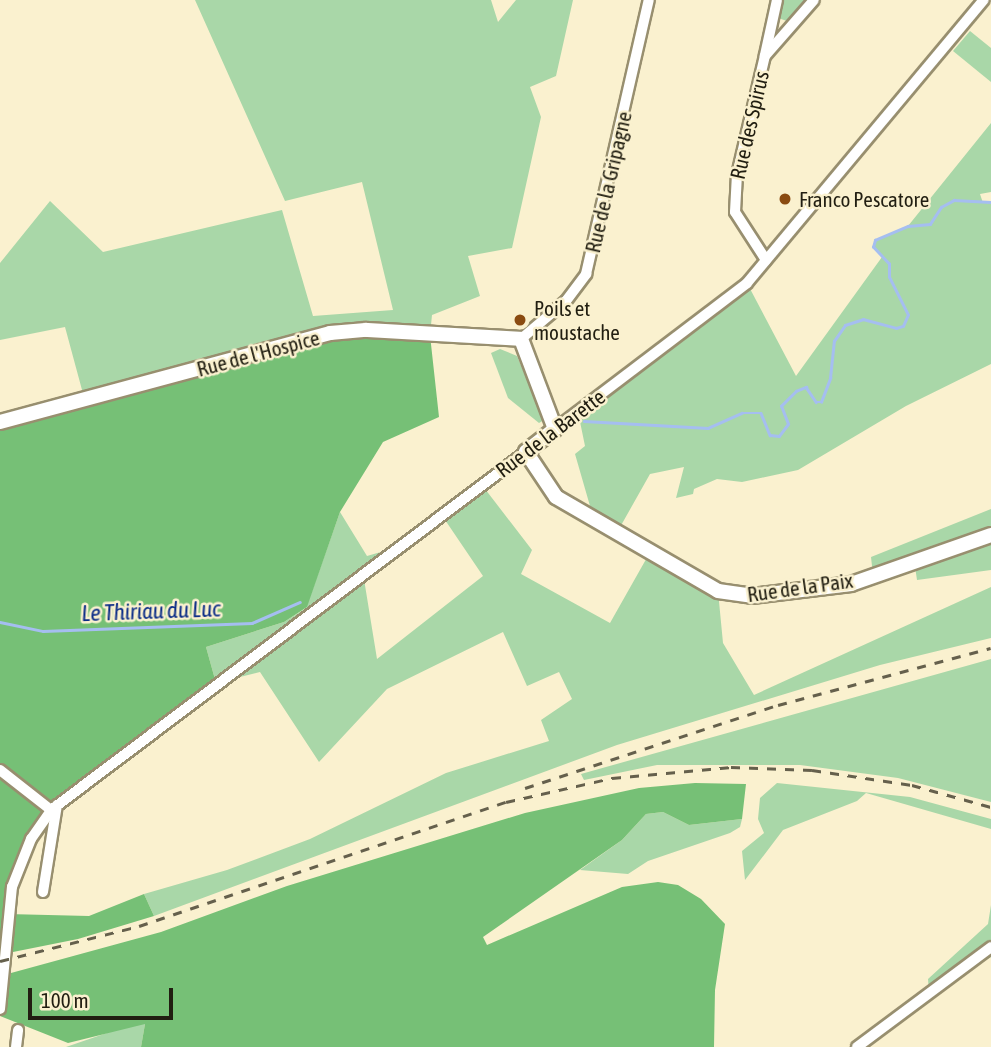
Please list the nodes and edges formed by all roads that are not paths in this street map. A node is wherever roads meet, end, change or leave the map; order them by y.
1 (649, 0) edge
2 (777, 0) edge
3 (814, 0) edge
4 (984, 0) edge
5 (765, 56) junction
6 (766, 260) junction
7 (521, 339) junction
8 (0, 422) edge
9 (555, 429) junction
10 (526, 452) junction
11 (991, 535) edge
12 (0, 770) edge
13 (54, 807) junction
14 (43, 892) dead end
15 (991, 947) edge
16 (0, 1009) edge
17 (18, 1030) dead end
18 (16, 1047) edge
19 (857, 1047) edge

1 - 7 street, Rue de la Gripagne
2 - 5 street
3 - 5 street, Rue des Spirus
4 - 6 street, Rue de la Barette
5 - 6 street, Rue des Spirus
6 - 9 street, Rue de la Barette
7 - 8 main road, Rue de l'Hospice
7 - 9 main road
9 - 10 main road, Rue de la Barette
10 - 11 main road, Rue de la Paix
10 - 13 street, Rue de la Barette
12 - 13 street
13 - 14 street
13 - 16 street, Rue de la Barette
15 - 19 street
17 - 18 street

